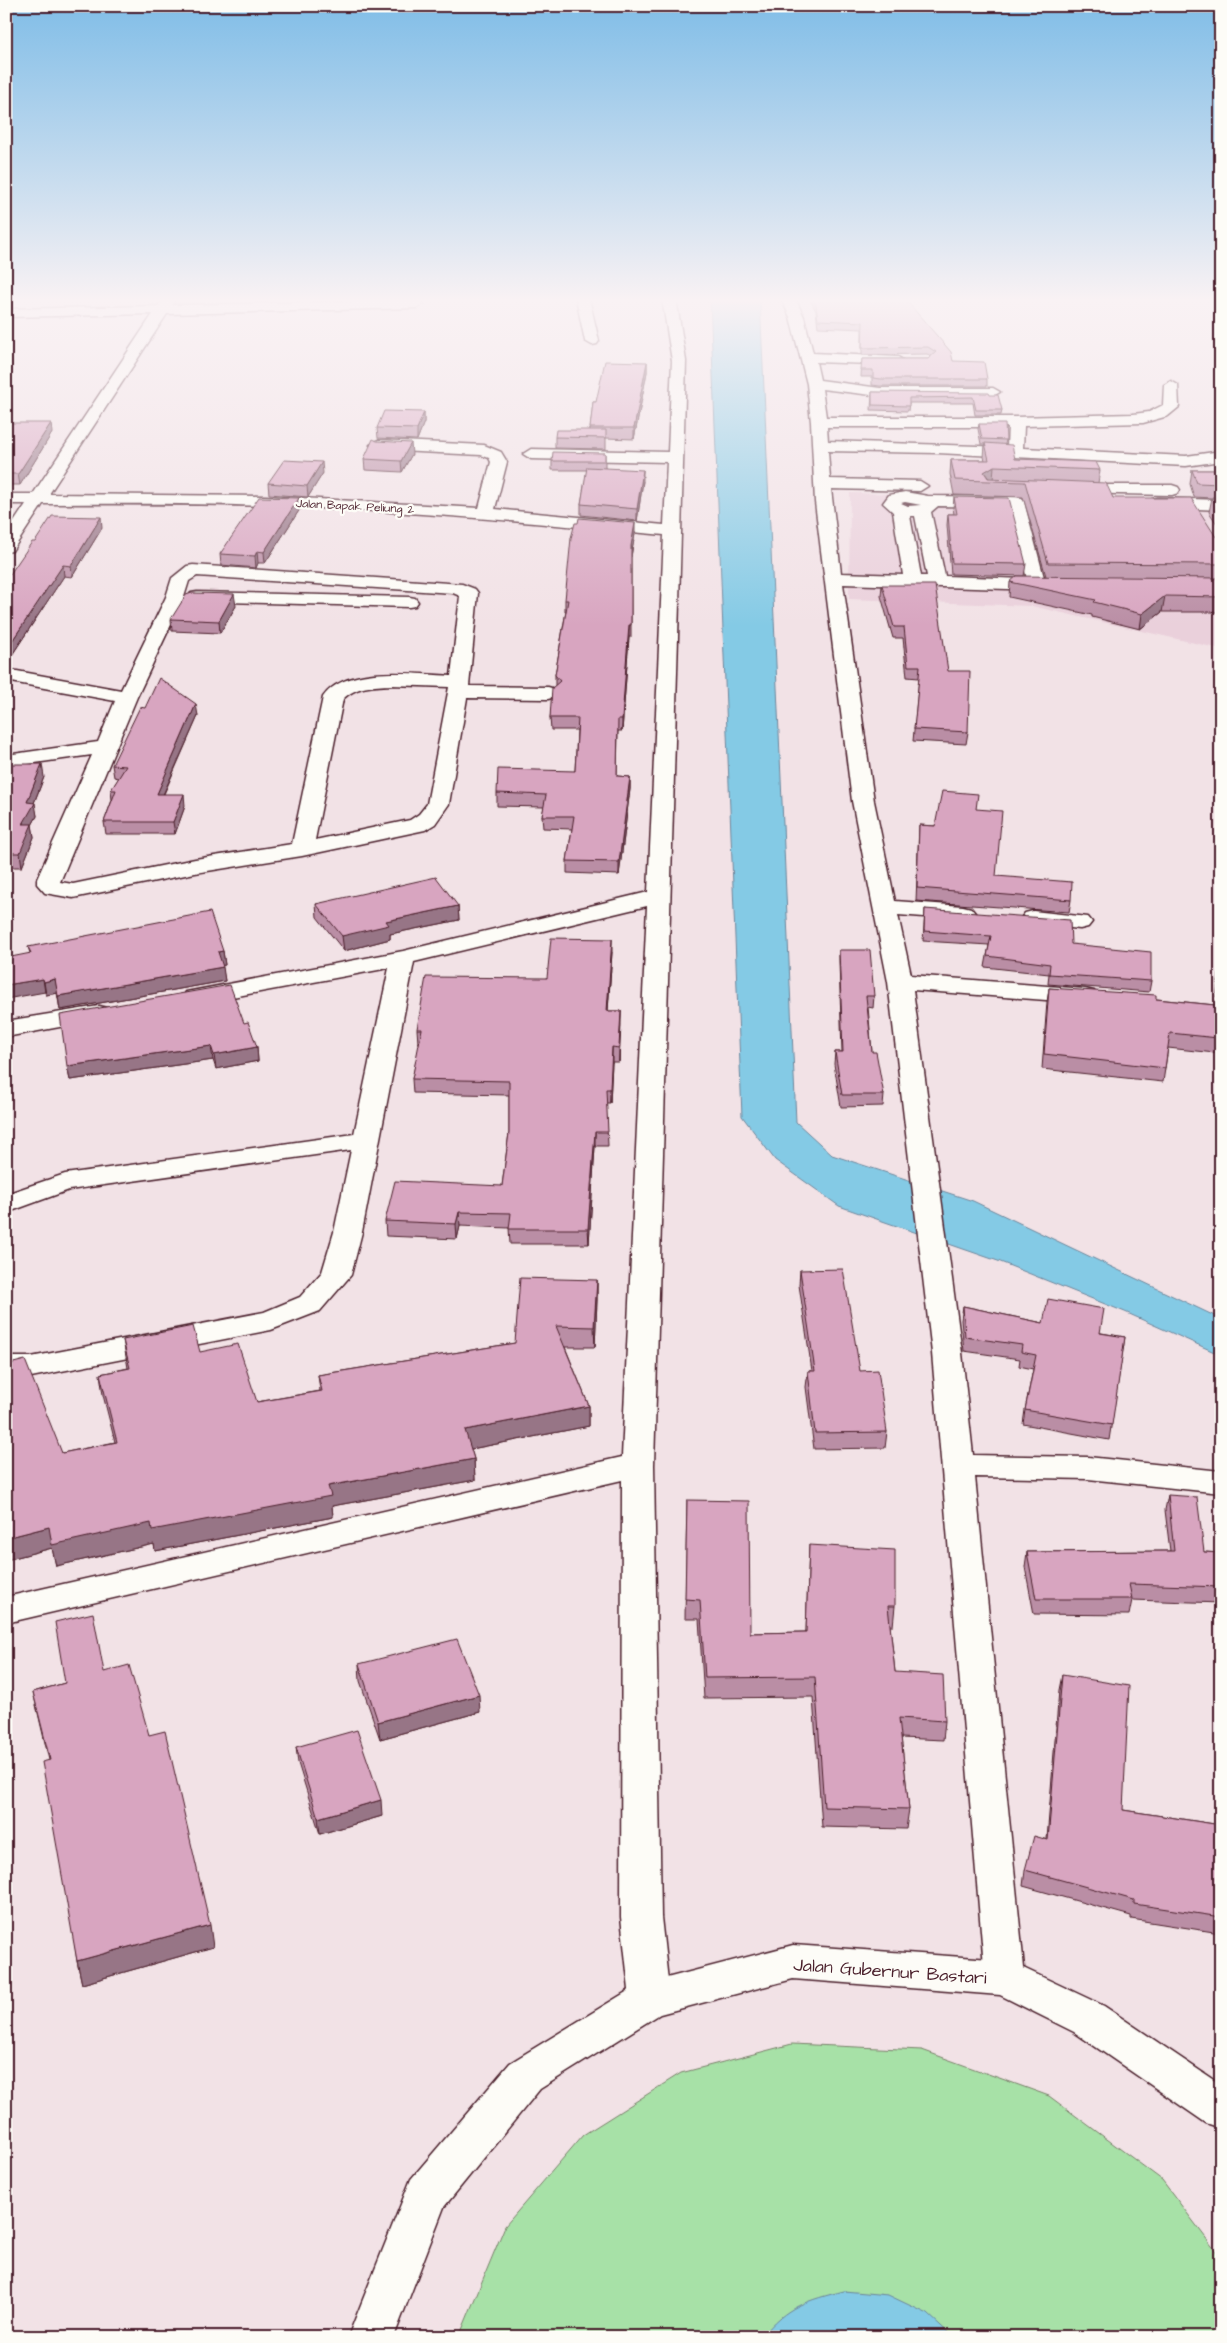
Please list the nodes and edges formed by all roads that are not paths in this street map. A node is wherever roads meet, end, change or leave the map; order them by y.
1 (98, 407) edge
2 (677, 407) edge
3 (817, 407) edge
4 (1171, 407) edge
5 (819, 422) junction
6 (1016, 422) junction
7 (378, 445) edge
8 (821, 446) junction
9 (1015, 452) junction
10 (531, 454) dead end
11 (1221, 456) edge
12 (675, 457) junction
13 (1172, 490) dead end
14 (829, 496) junction
15 (1026, 497) junction
16 (6, 499) edge
17 (37, 500) junction
18 (871, 503) dead end
19 (925, 505) junction
20 (1221, 505) edge
21 (896, 506) junction
22 (486, 512) junction
23 (671, 531) junction
24 (6, 547) edge
25 (833, 578) junction
26 (913, 580) junction
27 (937, 580) junction
28 (1037, 585) junction
29 (1057, 585) edge
30 (175, 597) junction
31 (467, 603) junction
32 (6, 675) edge
33 (459, 687) junction
34 (548, 693) dead end
35 (127, 697) junction
36 (106, 748) junction
37 (6, 761) edge
38 (302, 849) junction
39 (658, 896) junction
40 (884, 907) junction
41 (982, 914) edge
42 (1011, 917) edge
43 (1080, 922) dead end
44 (403, 958) junction
45 (900, 982) junction
46 (1104, 998) edge
47 (175, 1000) edge
48 (118, 1010) edge
49 (6, 1029) edge
50 (367, 1140) junction
51 (6, 1205) edge
52 (6, 1367) edge
53 (638, 1465) junction
54 (958, 1466) junction
55 (1221, 1482) edge
56 (6, 1610) edge
57 (1006, 1978) junction
58 (650, 1999) junction
59 (1221, 2109) edge
60 (371, 2337) edge

1 - 17 main road
2 - 12 main road
3 - 5 main road
4 - 6 main road
5 - 6 main road
5 - 8 main road
6 - 9 main road
7 - 22 main road
8 - 9 main road
8 - 14 main road
9 - 11 main road
10 - 12 main road
12 - 23 main road
13 - 20 main road
14 - 15 main road
14 - 25 main road
15 - 19 main road
15 - 28 main road
16 - 17 main road, Jalan Bapak Peliung 2
17 - 22 main road, Jalan Bapak Peliung 2
17 - 24 main road
18 - 21 main road
19 - 21 main road
19 - 27 main road
21 - 26 main road
22 - 23 main road, Jalan Bapak Peliung 2
23 - 39 main road
25 - 26 main road
25 - 40 main road
26 - 27 main road
27 - 28 main road
28 - 29 main road
30 - 31 main road
30 - 31 main road
30 - 35 main road
31 - 33 main road
32 - 35 main road
33 - 34 main road
33 - 38 main road
33 - 38 main road
35 - 36 main road
36 - 37 main road
36 - 38 main road
39 - 44 main road
39 - 53 main road
40 - 41 main road
40 - 45 main road
42 - 43 main road
44 - 47 main road
44 - 50 main road
45 - 46 main road
45 - 54 main road
48 - 49 main road
50 - 51 main road
50 - 52 main road
53 - 56 main road
53 - 58 main road
54 - 55 main road
54 - 57 main road
57 - 58 main road, Jalan Gubernur Bastari
57 - 59 main road, Jalan Gubernur Bastari
58 - 60 main road, Jalan Gubernur Bastari

